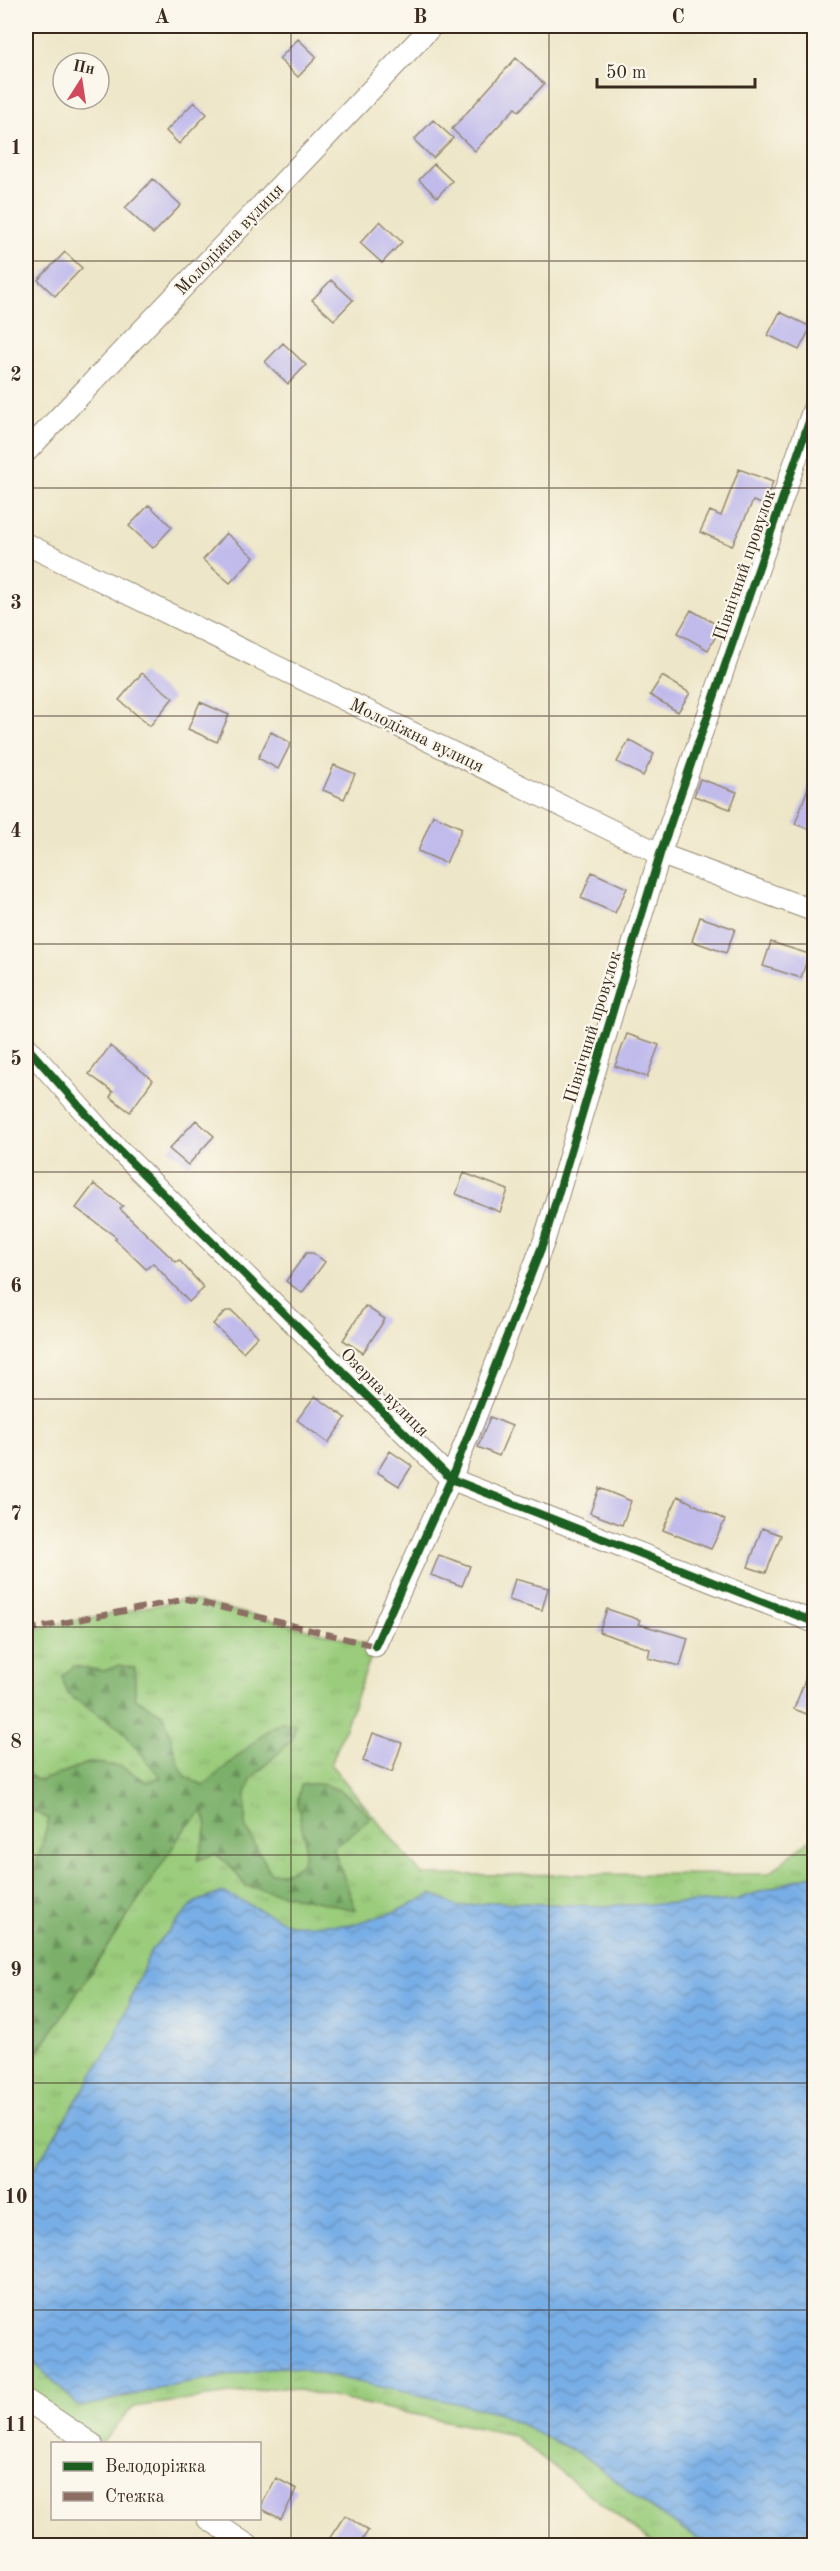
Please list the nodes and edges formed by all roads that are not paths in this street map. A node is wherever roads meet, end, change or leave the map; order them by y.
1 (432, 26) edge
2 (814, 407) edge
3 (26, 452) edge
4 (26, 544) edge
5 (660, 854) junction
6 (814, 911) edge
7 (26, 1046) edge
8 (451, 1479) junction
9 (814, 1622) edge
10 (375, 1646) dead end
11 (26, 2400) edge
12 (89, 2442) edge
13 (210, 2520) edge
14 (249, 2546) edge

1 - 3 street, Молодіжна вулиця
2 - 5 street, Північний провулок
4 - 5 street, Молодіжна вулиця
5 - 6 street, Молодіжна вулиця
5 - 8 street, Північний провулок
7 - 8 street, Озерна вулиця
8 - 9 street, Озерна вулиця
8 - 10 street, Північний провулок
11 - 12 street
13 - 14 street

